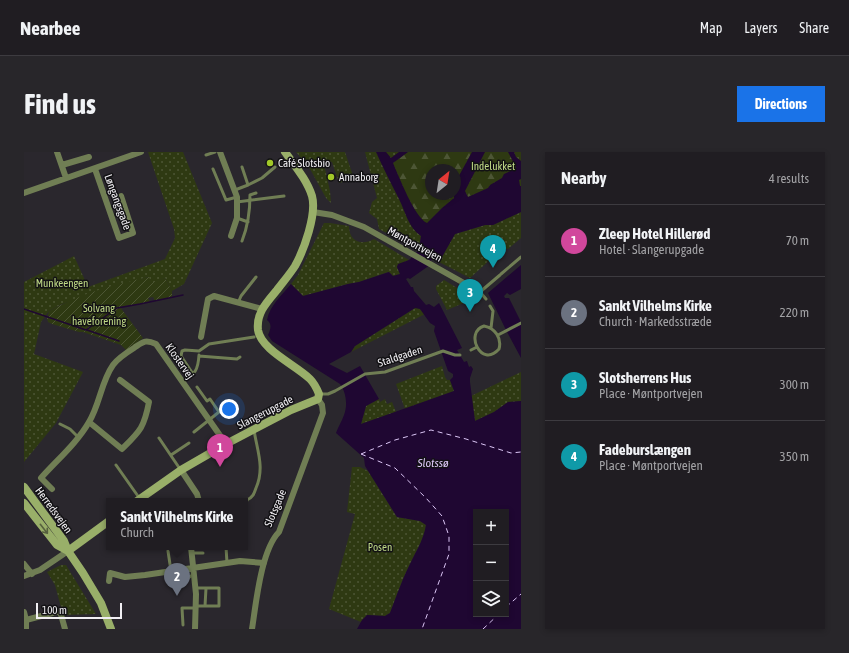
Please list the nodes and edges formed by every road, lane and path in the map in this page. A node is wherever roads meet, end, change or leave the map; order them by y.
1 (57, 152) edge
2 (141, 152) edge
3 (215, 152) edge
4 (220, 152) edge
5 (206, 155) dead end
6 (286, 156) edge
7 (89, 157) dead end
8 (62, 165) junction
9 (242, 167) dead end
10 (274, 167) dead end
11 (95, 169) junction
12 (213, 169) dead end
13 (66, 178) junction
14 (248, 185) junction
15 (235, 190) junction
16 (24, 193) edge
17 (256, 193) dead end
18 (121, 196) dead end
19 (284, 196) dead end
20 (237, 200) junction
21 (250, 200) junction
22 (313, 212) junction
23 (237, 218) junction
24 (248, 222) junction
25 (231, 236) dead end
26 (242, 241) dead end
27 (521, 257) edge
28 (256, 277) dead end
29 (480, 292) junction
30 (486, 298) dead end
31 (238, 303) junction
32 (490, 306) dead end
33 (262, 309) junction
34 (521, 323) edge
35 (491, 328) junction
36 (498, 335) junction
37 (201, 337) dead end
38 (254, 337) dead end
39 (477, 347) junction
40 (472, 350) dead end
41 (199, 351) junction
42 (460, 355) dead end
43 (199, 356) junction
44 (240, 357) dead end
45 (193, 374) junction
46 (120, 380) dead end
47 (183, 382) junction
48 (197, 387) dead end
49 (319, 397) junction
50 (209, 420) junction
51 (89, 422) junction
52 (60, 424) dead end
53 (254, 430) junction
54 (194, 432) dead end
55 (78, 437) junction
56 (158, 438) dead end
57 (189, 443) dead end
58 (226, 444) junction
59 (171, 455) junction
60 (116, 465) dead end
61 (181, 470) junction
62 (24, 488) edge
63 (52, 489) dead end
64 (138, 498) edge
65 (142, 498) edge
66 (198, 498) edge
67 (248, 499) edge
68 (24, 503) edge
69 (106, 523) edge
70 (191, 550) edge
71 (226, 550) edge
72 (68, 551) junction
73 (168, 551) dead end
74 (203, 553) dead end
75 (227, 563) junction
76 (264, 563) junction
77 (24, 564) edge
78 (194, 570) junction
79 (171, 571) junction
80 (32, 574) junction
81 (24, 576) edge
82 (173, 580) dead end
83 (109, 581) dead end
84 (196, 588) junction
85 (206, 588) junction
86 (205, 606) junction
87 (196, 607) junction
88 (24, 612) edge
89 (26, 620) junction
90 (182, 626) dead end
91 (26, 629) edge
92 (65, 629) edge
93 (111, 629) edge
94 (195, 629) edge
95 (252, 629) edge

1 - 8 street
2 - 11 street, Løngangsgade
3 - 5 lane
4 - 15 street
6 - 22 street
7 - 8 street
8 - 13 street
9 - 14 lane
10 - 14 lane
11 - 13 street, Løngangsgade
11 - 18 street, Løngangsgade
12 - 20 lane
13 - 16 street, Løngangsgade
14 - 15 lane
15 - 20 street
17 - 21 lane
19 - 21 lane
20 - 21 lane
20 - 23 street
21 - 24 lane
22 - 29 street, Møntportvejen
22 - 33 street, Slotsgade
23 - 24 lane
23 - 25 street
24 - 26 lane
27 - 29 lane
28 - 31 lane
29 - 30 lane
31 - 33 street
31 - 37 street
32 - 35 lane
33 - 49 street, Slotsgade
34 - 36 lane
35 - 36 lane
35 - 39 lane
36 - 39 lane
38 - 41 lane
39 - 40 lane
41 - 43 lane
41 - 45 lane
42 - 49 lane, Staldgaden
43 - 44 lane
43 - 45 lane
45 - 47 lane
46 - 51 street
47 - 50 street, Klostervej
47 - 51 street, Klostervej
48 - 50 lane
49 - 53 street, Slangerupgade
49 - 76 street, Slotsgade
50 - 54 lane
50 - 58 street, Klostervej
51 - 55 street, Klostervej
52 - 55 lane
53 - 58 street, Slangerupgade
53 - 67 lane
55 - 63 street, Klostervej
56 - 59 lane
57 - 59 lane
58 - 61 street, Slangerupgade
59 - 61 lane
60 - 64 lane
61 - 65 street, Slangerupgade
61 - 66 street
62 - 72 street, Herredsvejen
68 -> 72 street, Herredsvejen
69 - 72 street
70 - 74 lane
70 - 78 street
71 - 75 lane
72 - 80 street
72 - 93 street
73 - 79 lane
75 - 76 street
75 - 78 street
76 - 95 street, Slotsgade
77 - 80 street
78 - 79 street
78 - 82 lane
78 - 84 street
79 - 83 street
80 - 81 street
84 - 85 lane
84 - 87 street
85 - 86 lane
85 - 86 lane
86 - 87 lane
87 - 90 lane
87 - 94 street
88 - 89 street
89 - 91 street
89 - 92 street

